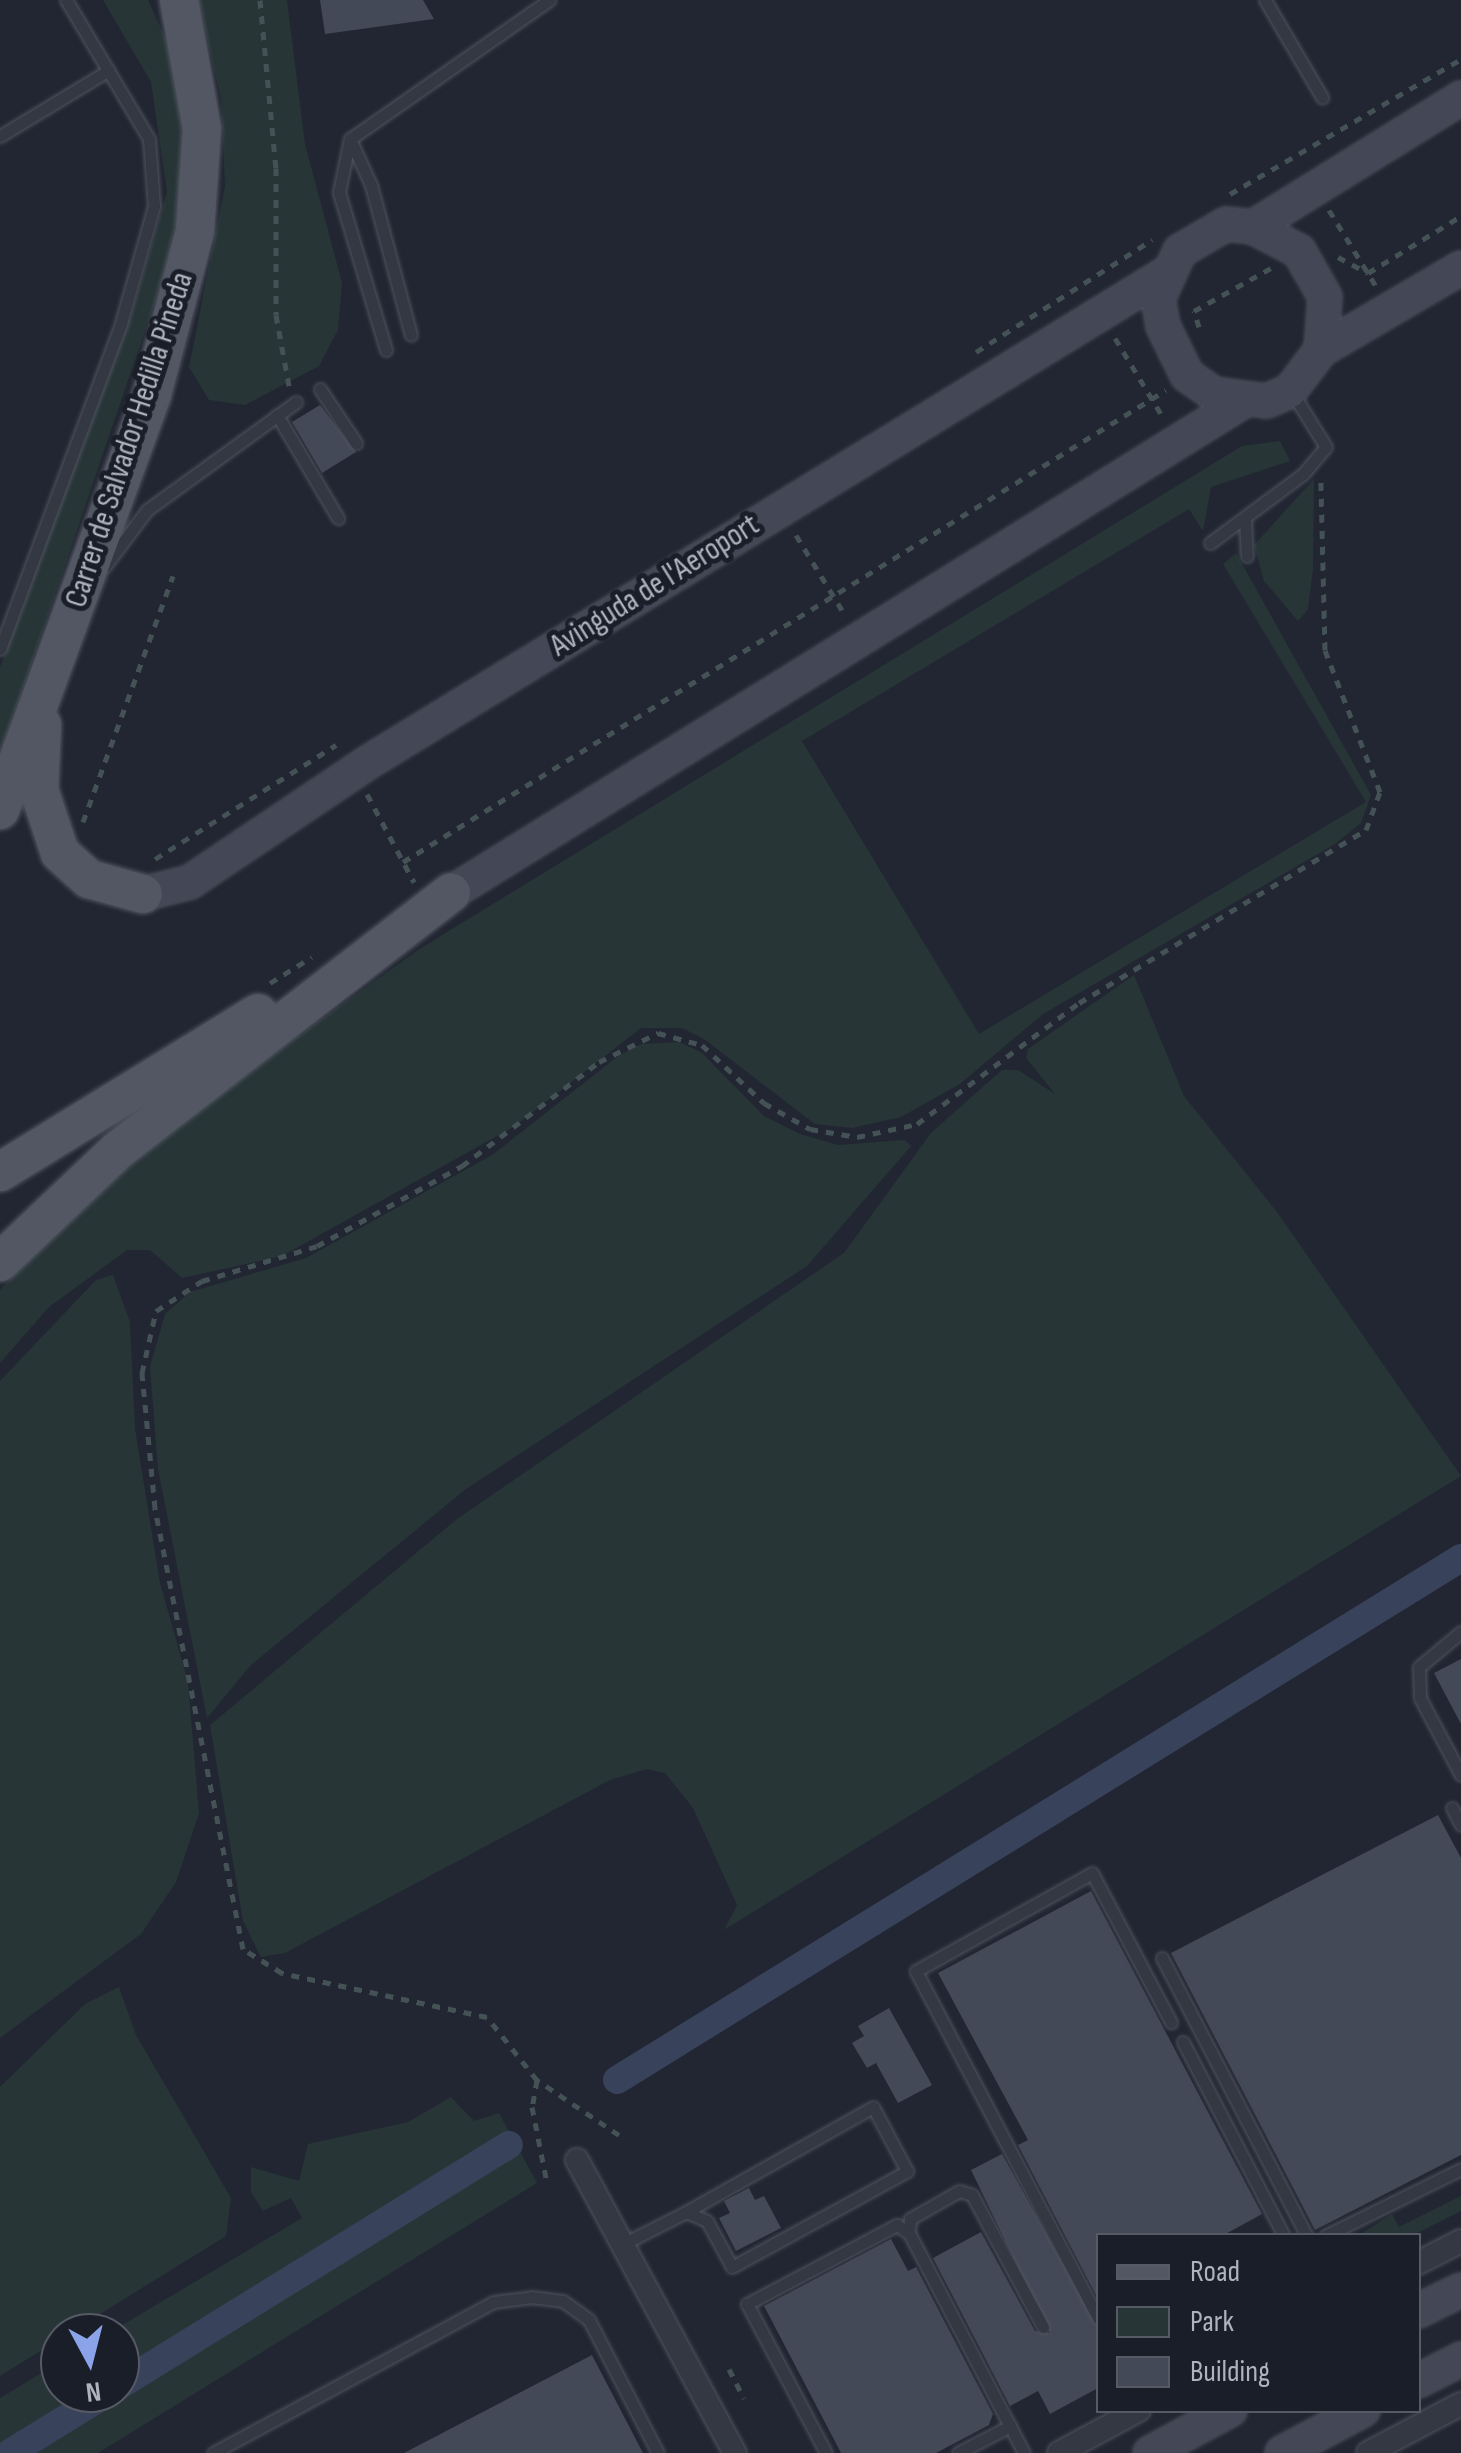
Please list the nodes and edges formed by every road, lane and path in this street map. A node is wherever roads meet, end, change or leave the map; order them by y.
1 (66, 0) edge
2 (179, 0) edge
3 (260, 0) edge
4 (548, 0) edge
5 (1266, 0) edge
6 (109, 70) junction
7 (1322, 97) dead end
8 (1461, 98) edge
9 (0, 136) edge
10 (350, 139) junction
11 (1297, 157) dead end
12 (1315, 186) junction
13 (1461, 216) edge
14 (1253, 228) junction
15 (1326, 252) dead end
16 (1276, 265) dead end
17 (1461, 268) edge
18 (1368, 273) junction
19 (1167, 274) junction
20 (1092, 298) junction
21 (1390, 310) junction
22 (411, 335) dead end
23 (1203, 344) dead end
24 (386, 350) dead end
25 (1322, 350) junction
26 (1169, 388) dead end
27 (320, 389) dead end
28 (1290, 391) junction
29 (1152, 400) junction
30 (296, 402) joint
31 (1242, 402) junction
32 (277, 416) junction
33 (1177, 441) junction
34 (356, 443) dead end
35 (1319, 456) junction
36 (780, 509) junction
37 (338, 518) dead end
38 (1245, 520) junction
39 (1210, 543) dead end
40 (1248, 556) dead end
41 (173, 576) dead end
42 (835, 596) junction
43 (76, 606) junction
44 (848, 622) dead end
45 (0, 649) edge
46 (43, 687) junction
47 (348, 757) junction
48 (0, 810) edge
49 (77, 828) dead end
50 (143, 894) joint
51 (451, 894) junction
52 (0, 1172) edge
53 (0, 1262) edge
54 (1461, 1632) edge
55 (1461, 1775) edge
56 (1452, 1808) dead end
57 (1461, 1825) edge
58 (1162, 1958) dead end
59 (1171, 2022) dead end
60 (1183, 2042) dead end
61 (538, 2080) junction
62 (618, 2135) dead end
63 (578, 2160) dead end
64 (1461, 2169) edge
65 (546, 2178) dead end
66 (680, 2215) junction
67 (908, 2232) junction
68 (1282, 2233) edge
69 (1305, 2233) edge
70 (1334, 2233) edge
71 (1461, 2241) edge
72 (622, 2244) junction
73 (1421, 2261) edge
74 (1461, 2290) edge
75 (1421, 2310) edge
76 (1096, 2314) edge
77 (1043, 2327) dead end
78 (1461, 2359) edge
79 (729, 2369) dead end
80 (1421, 2379) edge
81 (744, 2398) dead end
82 (1461, 2404) edge
83 (1133, 2413) edge
84 (1224, 2413) edge
85 (1357, 2413) edge
86 (1010, 2426) junction
87 (213, 2453) edge
88 (658, 2453) edge
89 (735, 2453) edge
90 (826, 2453) edge
91 (958, 2453) edge
92 (1024, 2453) edge
93 (1058, 2453) edge
94 (1150, 2453) edge
95 (1282, 2453) edge
96 (1368, 2453) edge

1 - 6 lane
2 - 43 main road, Carrer de Salvador Hedilla Pineda
3 - 30 path
4 - 10 lane
5 - 7 lane
6 - 9 lane
6 - 45 lane
8 - 12 street, Avinguda de l'Aeroport
10 - 22 lane
10 - 24 lane
11 - 12 path
12 - 14 street, Avinguda de l'Aeroport
12 - 18 path
13 - 18 path
14 - 19 street, Avinguda de l'Aeroport
14 - 25 street
15 - 18 path
16 - 23 path
17 - 21 street
18 - 21 path
19 - 20 street, Avinguda de l'Aeroport
19 - 31 street
20 - 29 path
20 - 36 street, Avinguda de l'Aeroport
21 - 25 street
25 - 28 street
26 - 29 path
27 - 34 lane
28 - 31 street
28 - 35 lane
29 - 33 path
29 - 42 path
30 - 32 lane
31 - 33 street
32 - 37 lane
32 - 43 lane
33 - 51 street
35 - 38 lane
35 - 61 path
36 - 42 path
36 - 47 street, Avinguda de l'Aeroport
38 - 39 lane
38 - 40 lane
41 - 49 path
42 - 44 path
42 - 47 path
43 - 46 main road, Carrer de Salvador Hedilla Pineda
46 - 48 main road, Carrer de Salvador Hedilla Pineda
46 - 50 main road
47 - 50 street, Avinguda de l'Aeroport
51 - 52 main road
51 - 53 main road
54 - 55 lane
56 - 57 lane
58 - 69 lane
59 - 76 lane
60 - 68 lane
61 - 62 path
61 - 65 path
63 - 72 street
64 - 70 lane
66 - 66 lane
66 - 72 lane
67 - 77 lane
67 - 86 lane
67 - 90 lane
71 - 73 street
72 - 89 street
74 - 75 street
78 - 80 street
79 - 81 path
82 - 96 street
83 - 93 street
84 - 94 street
85 - 95 street
86 - 91 lane
86 - 92 lane
87 - 88 lane

